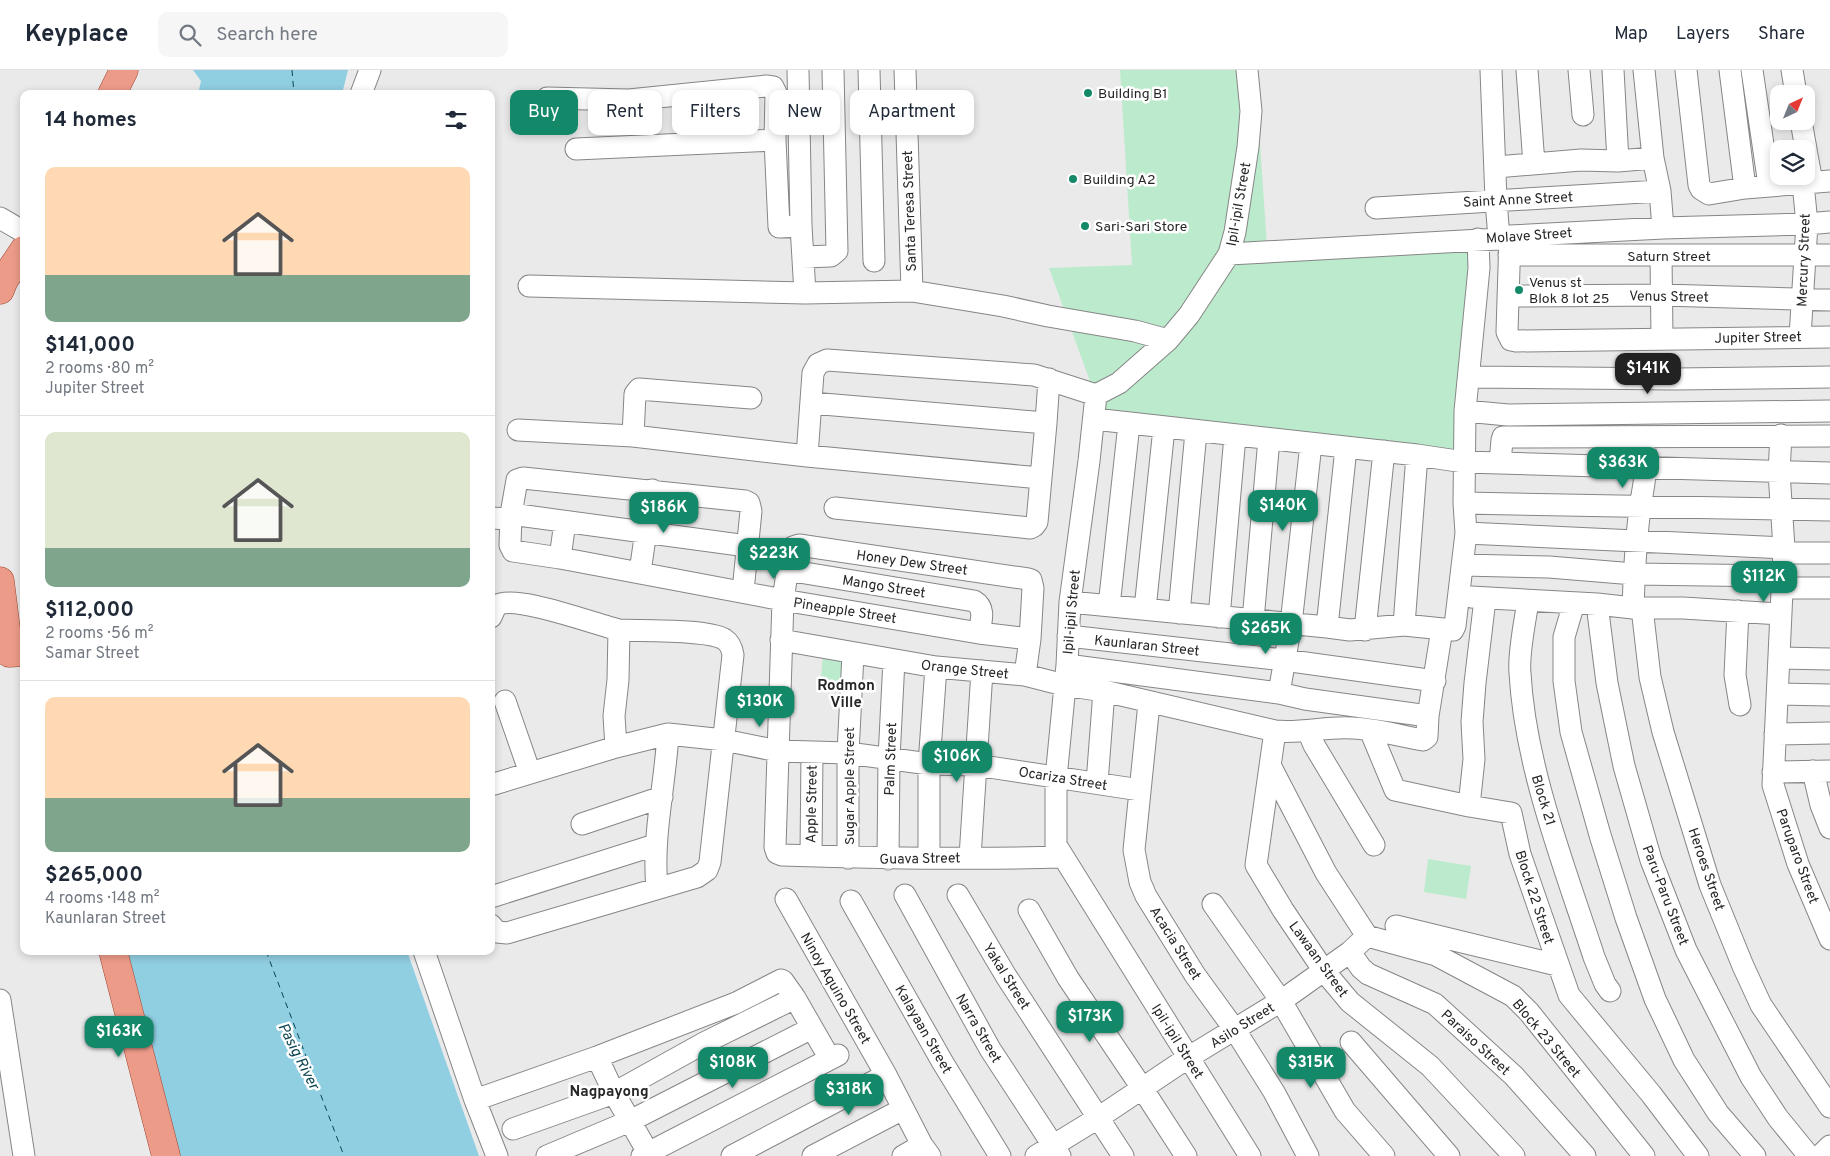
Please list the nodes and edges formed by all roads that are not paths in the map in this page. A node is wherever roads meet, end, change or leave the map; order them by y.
1 (124, 70) edge
2 (370, 70) edge
3 (833, 70) edge
4 (869, 70) edge
5 (904, 70) edge
6 (1247, 70) edge
7 (1491, 70) edge
8 (1527, 70) edge
9 (1579, 70) edge
10 (1612, 70) edge
11 (1644, 70) edge
12 (1686, 70) edge
13 (1730, 70) edge
14 (1752, 70) edge
15 (1792, 70) edge
16 (798, 72) edge
17 (1794, 85) edge
18 (773, 87) junction
19 (114, 90) edge
20 (362, 90) edge
21 (578, 99) edge
22 (1583, 115) dead end
23 (774, 140) junction
24 (576, 149) dead end
25 (1653, 158) junction
26 (1618, 160) junction
27 (1534, 164) junction
28 (1496, 168) junction
29 (1780, 185) edge
30 (1814, 185) edge
31 (1769, 186) junction
32 (1745, 188) junction
33 (1660, 191) junction
34 (1496, 200) junction
35 (1376, 208) dead end
36 (0, 218) edge
37 (1830, 222) edge
38 (1807, 224) junction
39 (801, 226) junction
40 (1663, 228) junction
41 (20, 230) edge
42 (1478, 239) junction
43 (1506, 243) junction
44 (1229, 254) junction
45 (1804, 255) junction
46 (1830, 255) edge
47 (20, 256) edge
48 (1661, 256) junction
49 (803, 257) junction
50 (874, 261) dead end
51 (529, 286) dead end
52 (0, 290) edge
53 (912, 291) junction
54 (805, 293) junction
55 (1508, 296) junction
56 (1663, 296) junction
57 (1802, 299) junction
58 (1830, 300) edge
59 (1135, 331) junction
60 (1800, 337) junction
61 (1830, 337) edge
62 (1662, 338) junction
63 (1168, 340) junction
64 (1146, 359) junction
65 (1830, 377) edge
66 (1469, 378) junction
67 (1707, 378) junction
68 (1049, 380) junction
69 (1096, 395) junction
70 (751, 398) dead end
71 (810, 403) junction
72 (1465, 411) junction
73 (1830, 411) edge
74 (1707, 412) junction
75 (1094, 419) junction
76 (1046, 423) junction
77 (1129, 424) junction
78 (1164, 428) junction
79 (518, 430) dead end
80 (1196, 432) junction
81 (1781, 435) junction
82 (633, 436) junction
83 (1235, 436) junction
84 (1830, 436) edge
85 (1646, 437) junction
86 (1269, 439) junction
87 (1311, 444) junction
88 (1346, 448) junction
89 (1384, 452) junction
90 (1417, 455) junction
91 (807, 456) junction
92 (1464, 462) junction
93 (1500, 463) junction
94 (1647, 468) junction
95 (1779, 472) junction
96 (1830, 473) edge
97 (1040, 478) junction
98 (652, 490) junction
99 (1464, 503) junction
100 (1640, 507) junction
101 (835, 508) dead end
102 (1782, 508) junction
103 (1830, 510) edge
104 (505, 517) edge
105 (565, 522) junction
106 (646, 532) junction
107 (1466, 533) junction
108 (1636, 541) junction
109 (748, 546) junction
110 (1784, 550) junction
111 (1830, 553) edge
112 (560, 558) junction
113 (1463, 565) junction
114 (787, 570) junction
115 (640, 572) junction
116 (1634, 574) junction
117 (0, 581) edge
118 (1783, 582) junction
119 (1830, 588) edge
120 (742, 591) junction
121 (1458, 596) junction
122 (1485, 599) junction
123 (783, 600) junction
124 (1528, 601) junction
125 (1070, 602) junction
126 (1574, 603) junction
127 (1597, 604) junction
128 (1109, 606) junction
129 (495, 608) edge
130 (1638, 608) junction
131 (1145, 609) junction
132 (1738, 611) junction
133 (1179, 613) junction
134 (1781, 614) junction
135 (1219, 617) junction
136 (1253, 620) junction
137 (1291, 624) junction
138 (1404, 625) junction
139 (1327, 627) junction
140 (1442, 629) junction
141 (619, 630) junction
142 (1365, 630) junction
143 (979, 632) junction
144 (1068, 636) junction
145 (1030, 639) junction
146 (781, 640) junction
147 (853, 654) junction
148 (11, 655) edge
149 (1779, 658) junction
150 (1830, 659) edge
151 (894, 660) junction
152 (1284, 660) junction
153 (936, 667) junction
154 (982, 671) junction
155 (1065, 675) junction
156 (1025, 676) junction
157 (1434, 681) junction
158 (1104, 692) junction
159 (1279, 693) junction
160 (1778, 694) junction
161 (1830, 695) edge
162 (505, 701) dead end
163 (1149, 703) junction
164 (1740, 705) dead end
165 (1428, 716) junction
166 (1370, 730) junction
167 (1275, 731) junction
168 (1308, 731) junction
169 (1830, 733) edge
170 (668, 734) junction
171 (1775, 734) junction
172 (724, 740) junction
173 (616, 747) junction
174 (778, 751) junction
175 (812, 752) junction
176 (848, 753) junction
177 (889, 758) junction
178 (929, 764) junction
179 (976, 765) junction
180 (1271, 767) junction
181 (1821, 771) edge
182 (1773, 772) junction
183 (530, 773) junction
184 (1056, 778) junction
185 (1097, 783) junction
186 (495, 784) edge
187 (1140, 790) junction
188 (662, 798) junction
189 (1468, 806) junction
190 (582, 824) dead end
191 (1830, 828) edge
192 (655, 845) junction
193 (1374, 845) dead end
194 (811, 856) junction
195 (1063, 856) junction
196 (970, 857) junction
197 (848, 858) junction
198 (929, 858) junction
199 (888, 859) junction
200 (657, 888) junction
201 (905, 895) dead end
202 (958, 895) dead end
203 (495, 896) edge
204 (786, 899) dead end
205 (851, 901) dead end
206 (1213, 904) dead end
207 (1028, 910) dead end
208 (1396, 926) dead end
209 (495, 930) edge
210 (1367, 936) junction
211 (1830, 939) edge
212 (1350, 952) junction
213 (114, 955) edge
214 (425, 955) edge
215 (1557, 965) junction
216 (1324, 971) junction
217 (1610, 991) dead end
218 (795, 998) junction
219 (0, 1000) edge
220 (1281, 1001) junction
221 (812, 1028) junction
222 (1235, 1030) junction
223 (1351, 1042) dead end
224 (597, 1057) junction
225 (1189, 1057) junction
226 (886, 1075) junction
227 (1142, 1088) junction
228 (614, 1093) junction
229 (475, 1100) junction
230 (1830, 1107) edge
231 (903, 1109) junction
232 (1098, 1118) junction
233 (630, 1121) junction
234 (513, 1129) dead end
235 (1830, 1146) edge
236 (926, 1150) edge
237 (1050, 1153) edge
238 (647, 1155) edge
239 (24, 1156) edge
240 (166, 1156) edge
241 (497, 1156) edge
242 (546, 1156) edge
243 (732, 1156) edge
244 (813, 1156) edge
245 (903, 1156) edge
246 (1000, 1156) edge
247 (1123, 1156) edge
248 (1186, 1156) edge
249 (1250, 1156) edge
250 (1308, 1156) edge
251 (1384, 1156) edge
252 (1449, 1156) edge
253 (1514, 1156) edge
254 (1586, 1156) edge
255 (1644, 1156) edge
256 (1698, 1156) edge
257 (1755, 1156) edge
258 (1809, 1156) edge
259 (1820, 1156) edge

1 - 19 main road
2 - 20 street
3 - 49 street
4 - 50 street
5 - 53 street, Santa Teresa Street
6 - 44 street, Ipil-ipil Street
7 - 28 street
8 - 27 street
9 - 22 street
10 - 26 street
11 - 25 street
12 - 32 street
13 - 32 street
14 - 31 street
15 - 17 street
16 - 18 street
16 - 39 street
18 - 21 street
18 - 23 street
23 - 24 street
23 - 39 street
25 - 26 street
25 - 33 street
26 - 27 street
27 - 28 street
28 - 34 street
29 - 31 street
30 - 38 street, Mercury Street
31 - 32 street
33 - 34 street, Saint Anne Street
33 - 40 street
34 - 35 street, Saint Anne Street
34 - 43 street
36 - 41 street
37 - 38 street, Molave Street
38 - 40 street, Molave Street
38 - 45 street, Mercury Street
39 - 49 street
40 - 43 street, Molave Street
42 - 43 street, Molave Street
42 - 44 street, Molave Street
42 - 66 street
43 - 48 street, Saturn Street
43 - 55 street
44 - 63 street, Ipil-ipil Street
45 - 46 street, Saturn Street
45 - 48 street, Saturn Street
45 - 57 street, Mercury Street
47 - 52 main road
48 - 56 street
49 - 54 street
51 - 54 street
53 - 54 street
53 - 59 street
55 - 56 street, Venus Street
55 - 62 street, Jupiter Street
56 - 57 street, Venus Street
56 - 62 street
57 - 58 street, Venus Street
57 - 60 street, Mercury Street
59 - 63 street
59 - 64 street
60 - 61 street, Jupiter Street
60 - 62 street, Jupiter Street
63 - 64 street, Ipil-ipil Street
64 - 69 street, Ipil-ipil Street
65 - 67 street
66 - 67 street
66 - 72 street
67 - 74 street
68 - 69 street
68 - 71 street
68 - 76 street
69 - 75 street, Ipil-ipil Street
70 - 82 street
71 - 76 street
71 - 91 street
72 - 74 street
72 - 92 street
73 - 74 street
75 - 77 street
75 - 125 street, Ipil-ipil Street
76 - 97 street
77 - 78 street
77 - 128 street
78 - 80 street
78 - 131 street
79 - 82 street
80 - 83 street
80 - 133 street
81 - 84 street
81 - 85 street
81 - 95 street, Paruparo Street
82 - 91 street
83 - 86 street
83 - 135 street
85 - 93 street
85 - 94 street, Heroes Street
86 - 87 street
86 - 136 street
87 - 88 street
87 - 137 street
88 - 89 street
88 - 139 street
89 - 90 street
89 - 142 street
90 - 92 street
90 - 138 street
91 - 97 street
92 - 93 street
92 - 99 street
93 - 94 street
94 - 95 street
94 - 100 street, Heroes Street
95 - 96 street
95 - 102 street, Paruparo Street
97 - 101 street
98 - 104 street
98 - 106 street
98 - 109 street
99 - 100 street
99 - 107 street
100 - 102 street
100 - 108 street, Heroes Street
102 - 103 street
102 - 110 street, Paruparo Street
104 - 105 street
104 - 112 street, Pineapple Street
105 - 106 street
105 - 112 street
106 - 109 street
106 - 115 street
107 - 108 street
107 - 113 street
108 - 110 street
108 - 116 street, Heroes Street
109 - 120 street
110 - 111 street
110 - 118 street, Paruparo Street
112 - 115 street, Pineapple Street
113 - 116 street
113 - 121 street
114 - 123 street
114 - 143 street, Mango Street
114 - 145 street, Honey Dew Street
115 - 120 street, Pineapple Street
116 - 118 street
116 - 130 street, Heroes Street
117 - 148 main road
118 - 119 street
118 - 134 street, Paruparo Street
120 - 123 street, Pineapple Street
121 - 122 street
121 - 140 street
122 - 124 street
122 - 189 street
123 - 143 street, Pineapple Street
123 - 146 street
124 - 126 street
124 - 217 street, Block 21
125 - 128 street
125 - 144 street, Ipil-ipil Street
126 - 127 street
126 - 257 street
127 - 130 street
127 - 258 street, Paru-Paru Street
128 - 131 street
129 - 141 street
130 - 132 street
130 - 230 street, Heroes Street
131 - 133 street
132 - 134 street
132 - 164 street
133 - 135 street
134 - 149 street, Paruparo Street
135 - 136 street
136 - 137 street
137 - 139 street
137 - 152 street
138 - 140 street
138 - 142 street
139 - 142 street
140 - 157 street
141 - 172 street
141 - 173 street
143 - 145 street, Pineapple Street
144 - 152 street, Kaunlaran Street
144 - 155 street, Ipil-ipil Street
145 - 156 street
146 - 147 street, Orange Street
146 - 174 street
147 - 151 street, Orange Street
147 - 176 street, Sugar Apple Street
149 - 150 street
149 - 160 street, Paruparo Street
151 - 153 street, Orange Street
151 - 177 street, Palm Street
152 - 157 street, Kaunlaran Street
152 - 159 street
153 - 154 street, Orange Street
153 - 178 street
154 - 156 street, Orange Street
154 - 179 street
155 - 156 street, Orange Street
155 - 158 street, Orange Street
155 - 159 street
155 - 184 street, Ipil-ipil Street
157 - 165 street
158 - 163 street, Orange Street
158 - 185 street
159 - 165 street
160 - 161 street
160 - 171 street, Paruparo Street
162 - 183 street
163 - 167 street, Orange Street
163 - 187 street, Acacia Street
165 - 166 street, Orange Street
166 - 168 street, Orange Street
166 - 189 street
167 - 168 street, Orange Street
167 - 180 street, Lawaan Street
168 - 193 street
169 - 171 street
170 - 172 street, Ocariza Street
170 - 173 street
170 - 188 street
171 - 182 street, Paruparo Street
172 - 174 street, Ocariza Street
172 - 200 street
173 - 183 street
174 - 175 street, Ocariza Street
174 - 194 street, Guava Street
175 - 176 street, Ocariza Street
175 - 194 street, Apple Street
176 - 177 street, Ocariza Street
176 - 197 street, Sugar Apple Street
177 - 178 street, Ocariza Street
177 - 199 street, Palm Street
178 - 179 street, Ocariza Street
178 - 198 street
179 - 184 street, Ocariza Street
179 - 196 street
180 - 210 street
180 - 216 street, Lawaan Street
181 - 182 street
181 - 191 street
182 - 211 street, Paruparo Street
183 - 186 street
184 - 185 street, Ocariza Street
184 - 195 street, Ipil-ipil Street
185 - 187 street, Ocariza Street
187 - 222 street, Acacia Street
188 - 190 street
188 - 192 street
189 - 215 street, Block 22 Street
192 - 200 street
192 - 203 street
194 - 197 street, Guava Street
195 - 196 street, Guava Street
195 - 225 street, Ipil-ipil Street
196 - 198 street, Guava Street
197 - 199 street, Guava Street
198 - 199 street, Guava Street
200 - 209 street
201 - 237 street, Narra Street
202 - 232 street, Yakal Street
204 - 226 street, Ninoy Aquino Street
205 - 246 street, Kalayaan Street
206 - 220 street
207 - 227 street
208 - 215 street
210 - 212 street, Asilo Street
210 - 255 street, Block 23 Street
212 - 216 street, Asilo Street
212 - 254 street, Paraiso Street
213 - 240 main road
214 - 229 street
215 - 256 street, Block 22 Street
216 - 220 street, Asilo Street
216 - 253 street, Lawaan Street
218 - 221 street
218 - 224 street
218 - 228 street
219 - 239 street
220 - 222 street, Asilo Street
220 - 251 street
221 - 233 street
221 - 238 street
222 - 225 street, Asilo Street
222 - 250 street, Acacia Street
223 - 252 street
224 - 228 street
224 - 229 street
225 - 227 street, Asilo Street
225 - 249 street, Ipil-ipil Street
226 - 231 street, Ninoy Aquino Street
226 - 243 street
227 - 232 street, Asilo Street
227 - 248 street
228 - 233 street
228 - 234 street
229 - 241 street
231 - 236 street, Ninoy Aquino Street
231 - 244 street
232 - 237 street, Asilo Street
232 - 247 street, Yakal Street
233 - 238 street
233 - 242 street
235 - 259 street
236 - 245 street

